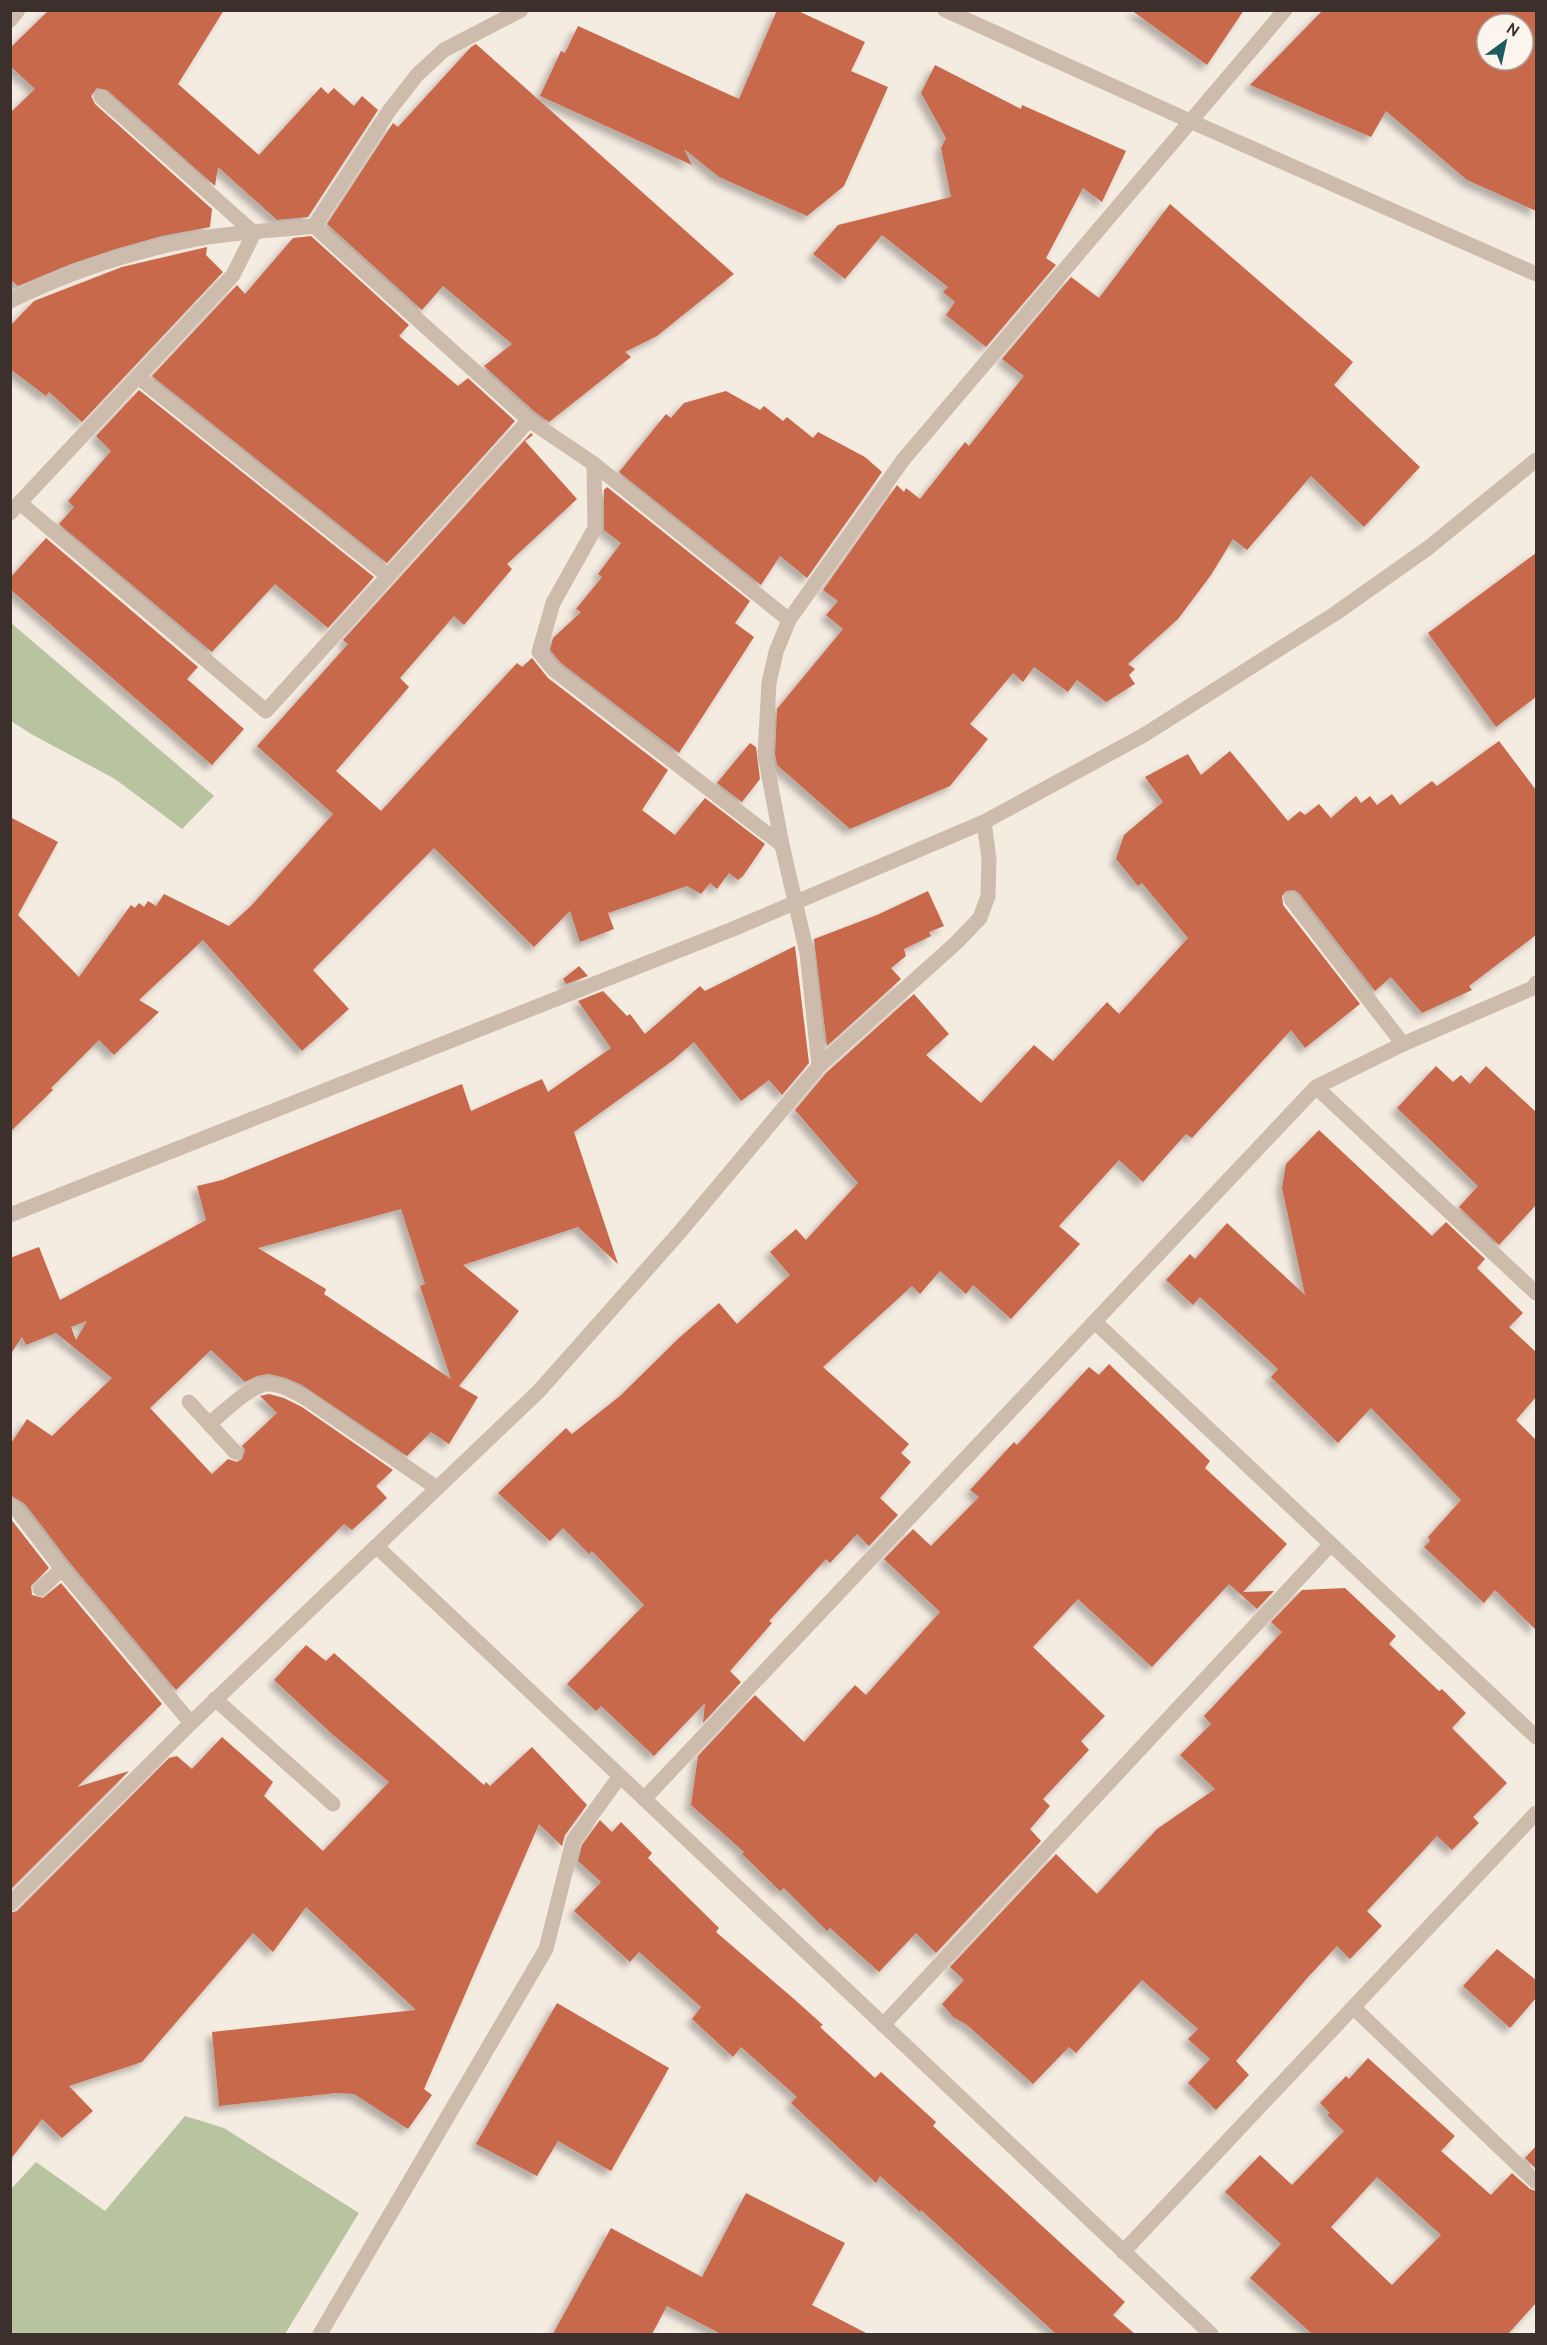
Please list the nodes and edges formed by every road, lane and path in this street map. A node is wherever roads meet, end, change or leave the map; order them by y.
1 (18, 10) edge
2 (521, 10) edge
3 (945, 10) edge
4 (1285, 10) edge
5 (10, 20) edge
6 (101, 97) dead end
7 (1190, 122) junction
8 (314, 226) junction
9 (254, 233) junction
10 (1536, 274) edge
11 (10, 302) edge
12 (138, 377) junction
13 (529, 420) junction
14 (1536, 460) edge
15 (594, 464) junction
16 (15, 508) edge
17 (388, 576) junction
18 (789, 620) junction
19 (984, 822) junction
20 (782, 845) junction
21 (1291, 899) dead end
22 (795, 903) junction
23 (1535, 987) edge
24 (1403, 1044) junction
25 (819, 1066) junction
26 (1316, 1087) junction
27 (13, 1210) edge
28 (1536, 1293) edge
29 (1095, 1322) junction
30 (189, 1402) dead end
31 (209, 1424) junction
32 (235, 1452) dead end
33 (437, 1488) junction
34 (10, 1504) edge
35 (1332, 1544) junction
36 (376, 1546) junction
37 (62, 1569) junction
38 (40, 1589) dead end
39 (216, 1699) junction
40 (191, 1723) junction
41 (1536, 1737) edge
42 (620, 1776) junction
43 (644, 1799) junction
44 (333, 1803) dead end
45 (1536, 1813) edge
46 (10, 1904) edge
47 (1354, 2008) junction
48 (883, 2025) junction
49 (1536, 2182) edge
50 (1123, 2252) junction
51 (320, 2334) edge
52 (1210, 2334) edge

1 - 5 street
2 - 8 street
3 - 7 street
4 - 7 street
6 - 9 street
7 - 10 street
7 - 18 street
8 - 9 street
8 - 13 street
9 - 11 street
9 - 12 street
12 - 16 street
12 - 17 street
13 - 15 street
13 - 17 street
14 - 19 street
15 - 18 street
15 - 20 street
16 - 17 street
18 - 20 street
19 - 22 street
19 - 25 street
20 - 22 street
21 - 24 street
22 - 25 street
22 - 27 street
23 - 24 street
24 - 26 street
25 - 33 street
26 - 28 street
26 - 29 street
29 - 35 street
29 - 43 street
30 - 31 street
31 - 32 street
31 - 33 street
33 - 36 street
34 - 37 street
35 - 41 street
35 - 48 street
36 - 39 street
36 - 42 street
37 - 38 street
37 - 40 street
39 - 40 street
39 - 44 street
40 - 46 street
42 - 43 street
42 - 51 street
43 - 48 street
45 - 47 street
47 - 49 street
47 - 50 street
48 - 50 street
50 - 52 street

